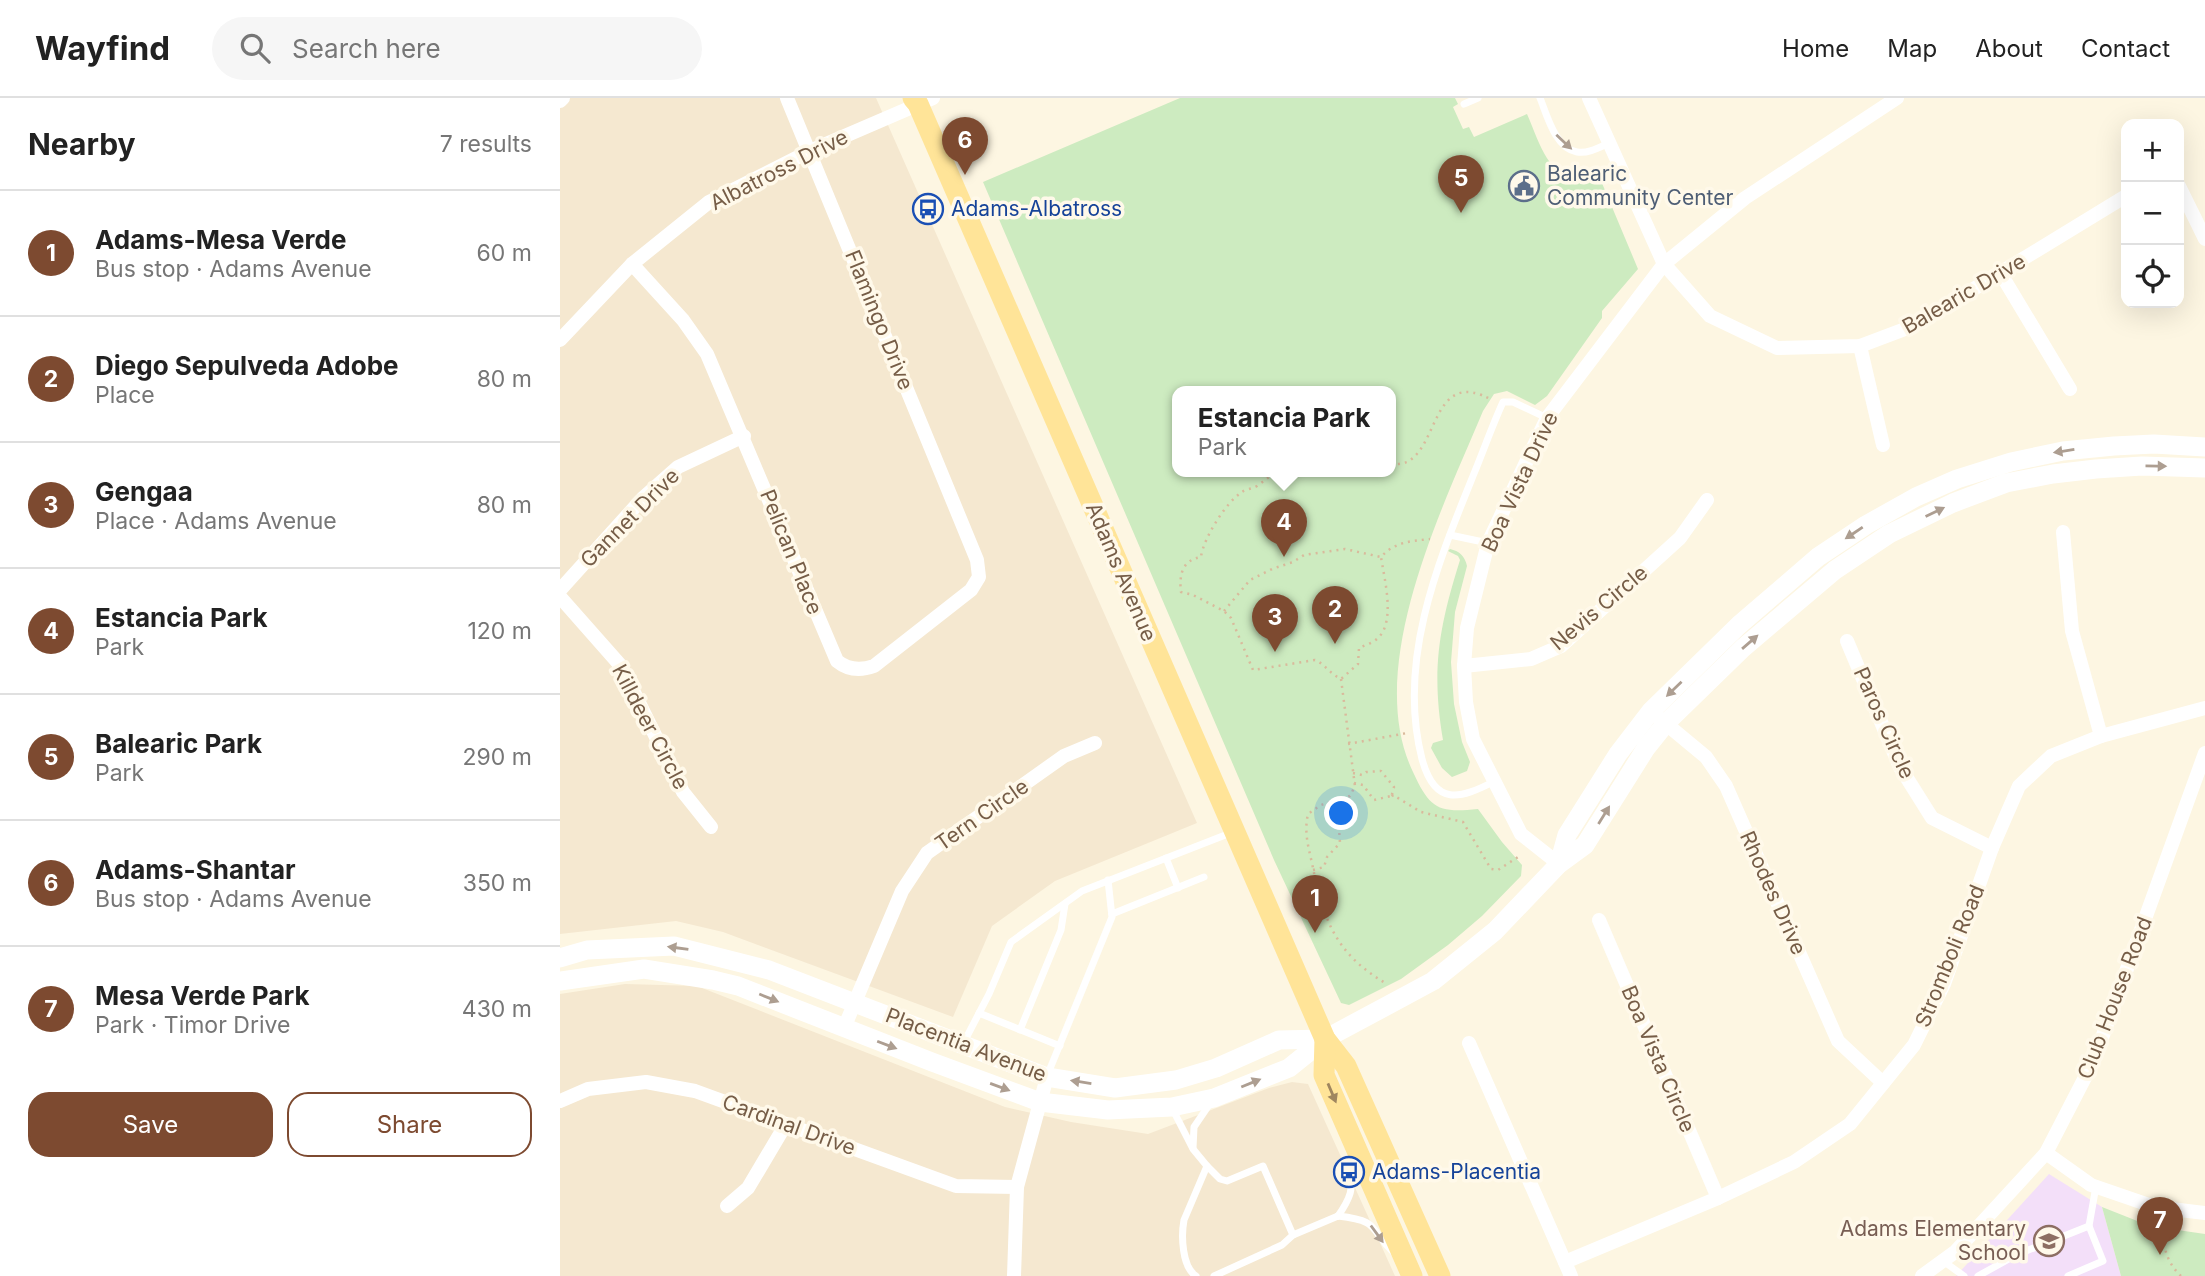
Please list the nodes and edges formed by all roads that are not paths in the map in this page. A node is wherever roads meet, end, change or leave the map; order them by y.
1 (787, 98) edge
2 (1478, 98) edge
3 (1540, 98) edge
4 (1590, 98) edge
5 (1897, 98) edge
6 (920, 100) edge
7 (1464, 104) dead end
8 (1609, 142) junction
9 (810, 151) junction
10 (2184, 196) edge
11 (2121, 199) edge
12 (2205, 239) edge
13 (632, 264) junction
14 (1664, 264) junction
15 (2001, 274) junction
16 (560, 340) edge
17 (1860, 346) junction
18 (2070, 389) dead end
19 (1547, 418) junction
20 (744, 436) junction
21 (1883, 445) dead end
22 (2205, 447) edge
23 (2205, 468) edge
24 (1707, 500) dead end
25 (2063, 532) dead end
26 (1450, 535) junction
27 (970, 543) joint
28 (1488, 543) junction
29 (560, 590) edge
30 (560, 597) edge
31 (1847, 641) dead end
32 (1464, 666) junction
33 (2205, 708) edge
34 (1658, 717) junction
35 (2101, 736) junction
36 (1095, 743) dead end
37 (2205, 753) edge
38 (1494, 781) junction
39 (2200, 784) edge
40 (711, 827) dead end
41 (1234, 832) junction
42 (1992, 848) junction
43 (1166, 858) junction
44 (1559, 864) junction
45 (1204, 877) dead end
46 (1108, 880) junction
47 (1178, 888) junction
48 (1065, 904) junction
49 (1112, 914) junction
50 (1599, 920) dead end
51 (560, 958) edge
52 (560, 981) edge
53 (854, 1002) junction
54 (979, 1013) junction
55 (844, 1028) junction
56 (1020, 1030) junction
57 (1325, 1040) junction
58 (1469, 1043) dead end
59 (962, 1046) junction
60 (1060, 1046) junction
61 (1047, 1077) junction
62 (1883, 1083) junction
63 (1214, 1098) junction
64 (560, 1101) edge
65 (1040, 1102) junction
66 (1172, 1107) junction
67 (786, 1124) junction
68 (1353, 1144) junction
69 (1193, 1149) junction
70 (2046, 1153) junction
71 (1207, 1166) junction
72 (2096, 1186) junction
73 (1017, 1187) junction
74 (1718, 1198) junction
75 (727, 1206) dead end
76 (2205, 1213) edge
77 (1338, 1216) junction
78 (2089, 1226) junction
79 (1293, 1235) junction
80 (1943, 1261) junction
81 (1565, 1262) junction
82 (1410, 1271) edge
83 (1014, 1276) edge
84 (1195, 1276) edge
85 (1214, 1276) edge
86 (1440, 1276) edge
87 (1571, 1276) edge
88 (1922, 1276) edge
89 (1964, 1276) edge
90 (1978, 1276) edge
91 (2068, 1276) edge

1 - 9 street, Flamingo Drive
2 - 7 lane
3 -> 8 lane
4 - 8 street, Balearic Drive
5 - 14 street, Boa Vista Drive
6 - 9 street, Albatross Drive
6 - 41 main road, Adams Avenue
8 - 14 street, Balearic Drive
9 - 13 street, Albatross Drive
9 - 27 street, Flamingo Drive
10 - 12 street
11 - 15 street, Balearic Drive
13 - 16 street, Albatross Drive
13 - 20 street, Pelican Place
14 - 17 street, Balearic Drive
14 - 19 street, Boa Vista Drive
15 - 17 street, Balearic Drive
15 - 18 street
17 - 21 street
19 - 26 lane
19 - 28 street, Boa Vista Drive
20 - 27 street, Pelican Place
20 - 29 street, Gannet Drive
22 -> 34 street
34 -> 23 street
24 - 32 street, Nevis Circle
25 - 35 street
26 - 28 lane
26 - 38 lane
28 - 32 street, Boa Vista Drive
30 - 40 street, Killdeer Circle
31 - 42 street, Paros Circle
32 - 38 street, Boa Vista Drive
33 - 35 street, Stromboli Road
34 - 44 street
34 - 62 street, Rhodes Drive
35 - 42 street, Stromboli Road
36 - 53 street, Tern Circle
37 - 39 street, Club House Road
38 - 44 street, Boa Vista Drive
39 - 70 street, Club House Road
41 - 43 lane
41 - 57 main road, Adams Avenue
42 - 62 street, Stromboli Road
43 - 46 lane
43 - 47 lane
44 - 57 street
45 - 47 lane
46 - 48 lane
46 - 49 lane
47 - 49 lane
48 - 54 lane
48 - 56 lane
49 - 60 lane
50 - 74 street, Boa Vista Circle
53 -> 51 street, Placentia Avenue
52 -> 55 street, Placentia Avenue
53 - 55 street, Tern Circle
53 - 59 street, Placentia Avenue
54 - 56 lane
54 - 59 lane
55 -> 65 street, Placentia Avenue
56 - 60 lane
57 -> 61 street, Placentia Avenue
63 -> 57 street, Placentia Avenue
57 -> 68 main road, Adams Avenue
57 - 86 main road, Adams Avenue
58 - 81 street
59 - 61 street, Placentia Avenue
60 - 61 lane
61 - 65 street
62 - 74 street, Stromboli Road
63 - 66 street, Placentia Avenue
63 - 69 lane
64 - 67 street, Cardinal Drive
65 - 66 street, Placentia Avenue
65 - 73 street
66 - 69 lane
67 - 73 street, Cardinal Drive
67 - 75 street
68 - 77 lane
68 - 82 main road, Adams Avenue
69 - 71 lane
70 - 72 street
70 - 80 street, Club House Road
71 - 79 lane
71 - 84 lane
72 - 76 street
72 - 78 lane
73 - 83 street
74 - 81 street, Stromboli Road
77 - 79 lane
77 -> 82 lane
78 - 90 lane
78 - 91 lane
79 - 85 lane
80 - 88 street, Club House Road
80 - 89 lane
81 - 87 street

